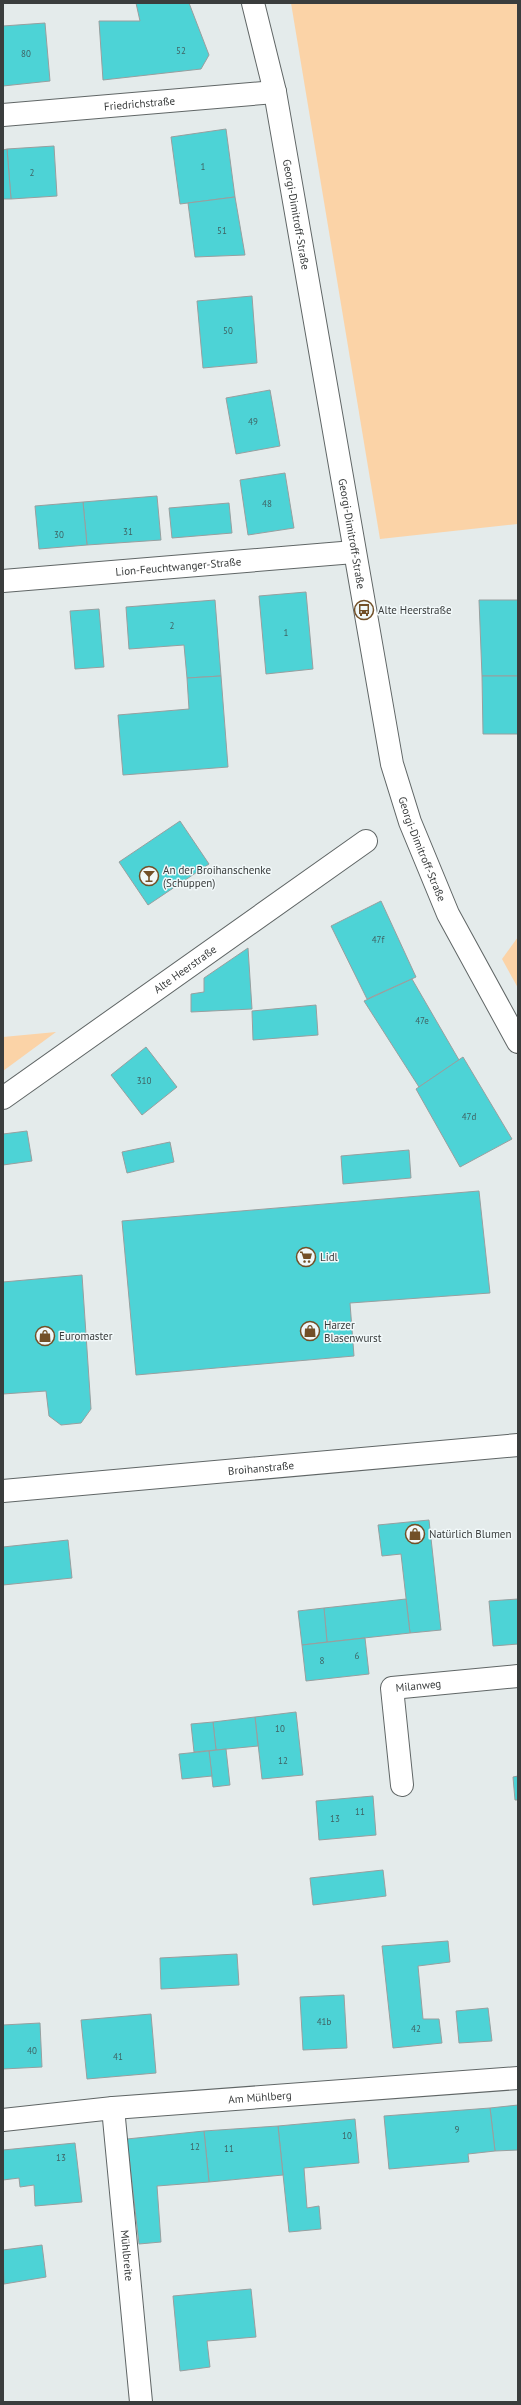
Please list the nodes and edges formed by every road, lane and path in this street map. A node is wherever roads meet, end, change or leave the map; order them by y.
1 (253, 3) edge
2 (275, 92) junction
3 (3, 115) edge
4 (354, 552) junction
5 (3, 582) edge
6 (366, 841) dead end
7 (518, 1042) edge
8 (3, 1098) edge
9 (518, 1444) edge
10 (3, 1491) edge
11 (518, 1676) edge
12 (402, 1785) dead end
13 (518, 2078) edge
14 (113, 2108) junction
15 (3, 2120) edge
16 (141, 2402) edge

1 - 2 street, Georgi-Dimitroff-Straße
2 - 3 street, Friedrichstraße
2 - 4 street, Georgi-Dimitroff-Straße
4 - 5 street, Lion-Feuchtwanger-Straße
4 - 7 street, Georgi-Dimitroff-Straße
6 - 8 street, Alte Heerstraße
9 - 10 street, Broihanstraße
11 - 12 street, Milanweg
13 - 14 street, Am Mühlberg
14 - 15 street, Am Mühlberg
14 - 16 street, Mühlbreite

